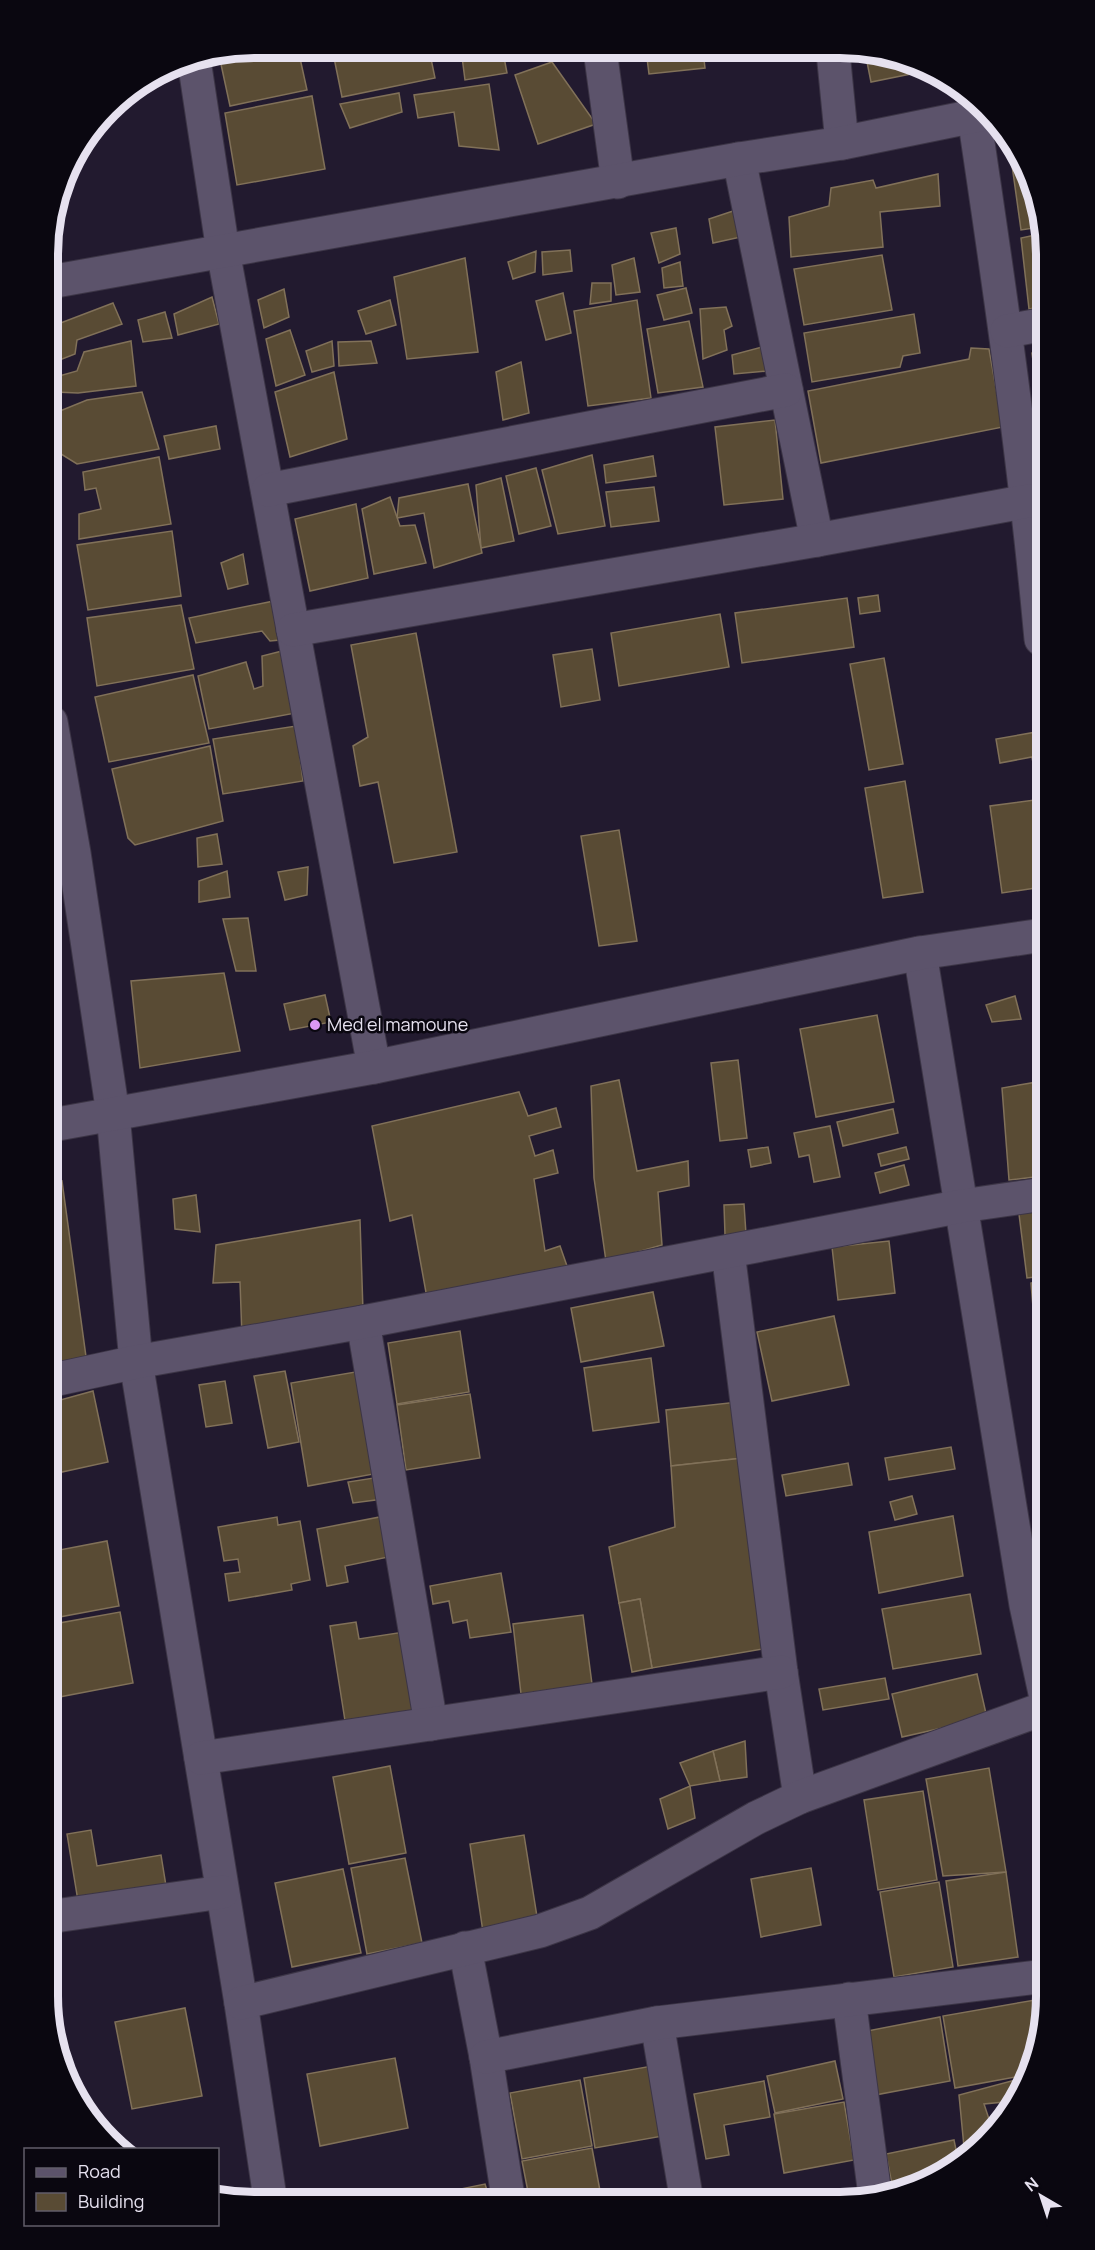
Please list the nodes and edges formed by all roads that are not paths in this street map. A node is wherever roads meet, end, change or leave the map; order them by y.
1 (601, 58) edge
2 (834, 58) edge
3 (195, 68) edge
4 (979, 116) edge
5 (981, 118) edge
6 (842, 143) junction
7 (739, 159) junction
8 (618, 182) junction
9 (224, 251) junction
10 (59, 280) edge
11 (1036, 326) edge
12 (1006, 331) junction
13 (786, 390) junction
14 (1030, 432) edge
15 (268, 490) junction
16 (1028, 501) junction
17 (817, 540) junction
18 (1036, 586) edge
19 (293, 630) junction
20 (59, 808) edge
21 (63, 856) edge
22 (1036, 936) edge
23 (920, 953) junction
24 (374, 1067) junction
25 (112, 1114) junction
26 (58, 1124) edge
27 (1036, 1195) edge
28 (962, 1206) junction
29 (728, 1251) junction
30 (363, 1322) junction
31 (136, 1362) junction
32 (58, 1379) edge
33 (1036, 1604) edge
34 (781, 1672) junction
35 (1036, 1711) edge
36 (431, 1724) junction
37 (201, 1758) junction
38 (800, 1797) junction
39 (222, 1892) junction
40 (58, 1916) edge
41 (465, 1948) junction
42 (1036, 1977) edge
43 (849, 1999) junction
44 (241, 2003) junction
45 (657, 2023) junction
46 (486, 2057) junction
47 (874, 2188) edge
48 (269, 2192) edge
49 (507, 2192) edge
50 (685, 2192) edge

1 - 8 street
2 - 6 street
3 - 9 street
4 - 6 street
5 - 12 street
6 - 7 street
7 - 8 street
7 - 13 street
8 - 9 street
9 - 10 street
9 - 15 street
11 - 12 street
12 - 14 street
13 - 15 street
13 - 17 street
14 - 16 street
15 - 19 street
16 - 17 street
16 - 18 street
17 - 19 street
19 - 24 street
20 - 21 street
21 - 25 street
22 - 23 street
23 - 24 street
23 - 28 street
24 - 25 street
25 - 26 street
25 - 31 street
27 - 28 street
28 - 29 street
28 - 33 street
29 - 30 street
29 - 34 street
30 - 31 street
30 - 36 street
31 - 32 street
31 - 37 street
34 - 36 street
34 - 38 street
35 - 38 street
36 - 37 street
37 - 39 street
38 - 41 street
39 - 40 street
39 - 44 street
41 - 44 street
41 - 46 street
42 - 43 street
43 - 45 street
43 - 47 street
44 - 48 street
45 - 46 street
45 - 50 street
46 - 49 street

